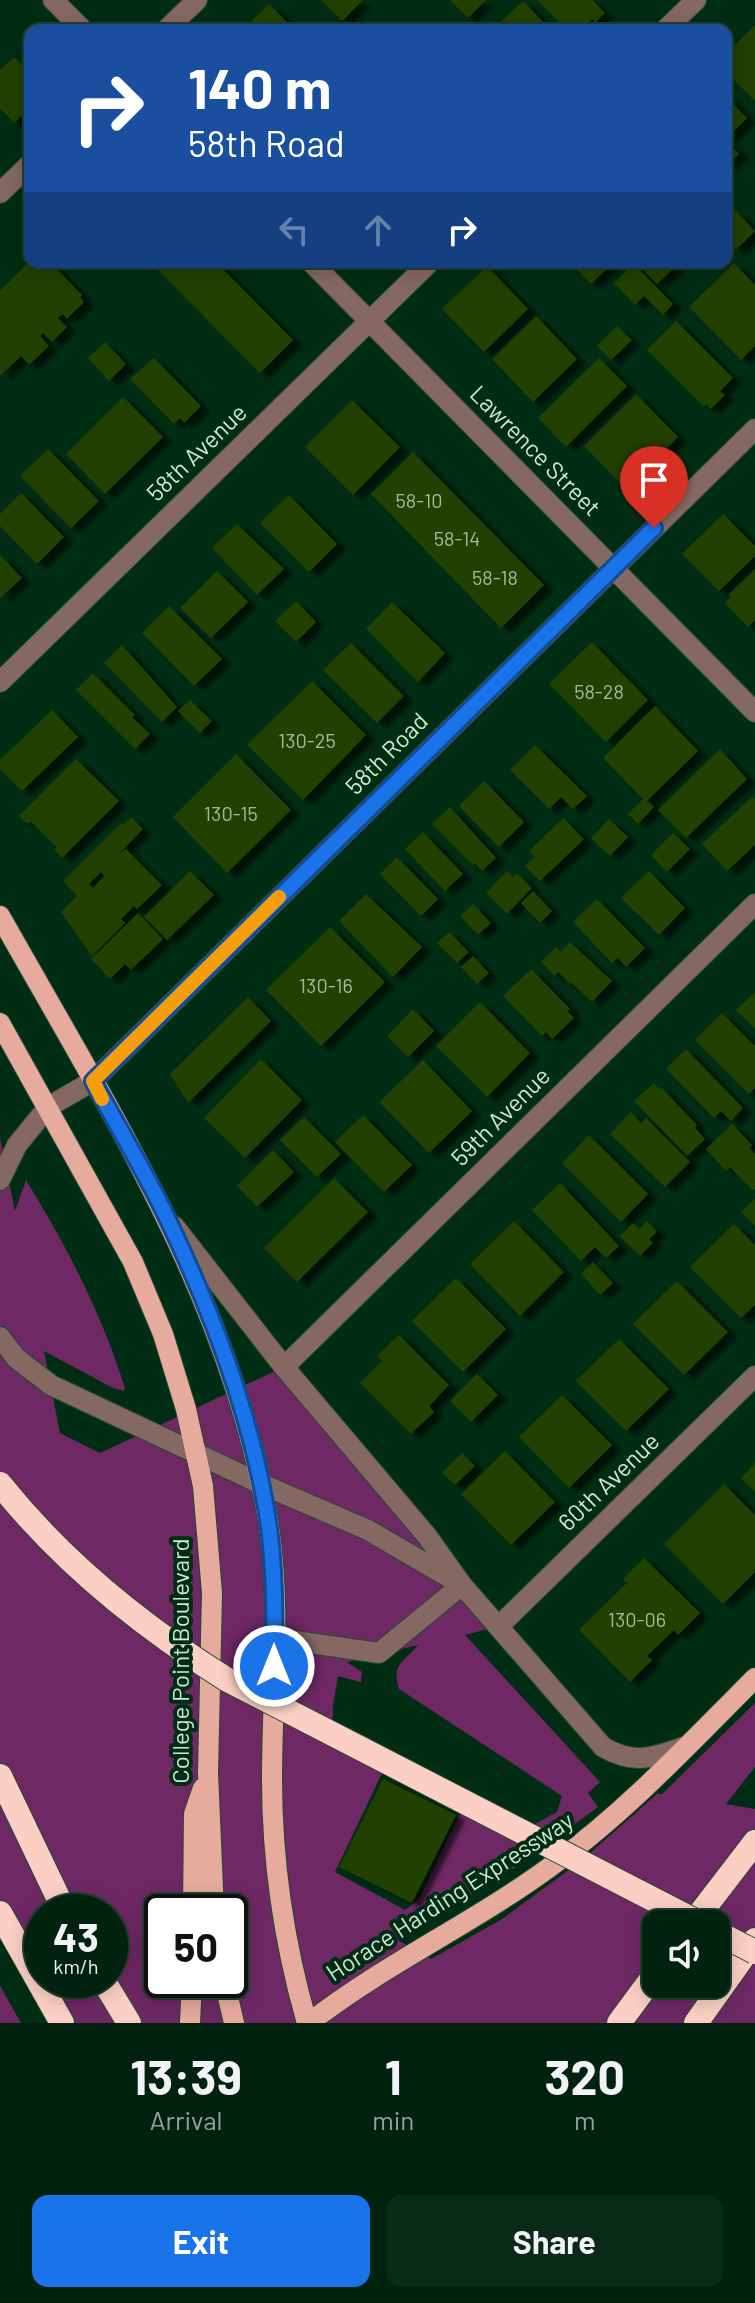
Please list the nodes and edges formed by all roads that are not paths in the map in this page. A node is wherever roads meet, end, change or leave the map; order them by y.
1 (53, 0) edge
2 (197, 0) edge
3 (696, 0) edge
4 (77, 24) edge
5 (172, 24) edge
6 (671, 24) edge
7 (24, 170) edge
8 (0, 193) edge
9 (317, 268) edge
10 (424, 268) edge
11 (370, 321) junction
12 (755, 429) edge
13 (614, 568) junction
14 (0, 682) edge
15 (755, 712) edge
16 (755, 904) edge
17 (0, 916) edge
18 (0, 1023) edge
19 (93, 1081) junction
20 (48, 1107) junction
21 (0, 1180) edge
22 (168, 1219) junction
23 (0, 1337) edge
24 (284, 1367) junction
25 (755, 1376) edge
26 (195, 1452) junction
27 (259, 1483) junction
28 (0, 1484) edge
29 (462, 1585) junction
30 (499, 1626) junction
31 (274, 1638) junction
32 (755, 1678) edge
33 (687, 1746) junction
34 (208, 1773) junction
35 (0, 1776) edge
36 (755, 1842) edge
37 (56, 1894) edge
38 (193, 1894) edge
39 (213, 1894) edge
40 (673, 1910) edge
41 (703, 1910) edge
42 (0, 1913) edge
43 (730, 1939) edge
44 (755, 1940) edge
45 (755, 1952) edge
46 (642, 1992) edge
47 (114, 1998) edge
48 (191, 1998) edge
49 (228, 1998) edge
50 (62, 2023) edge
51 (129, 2023) edge
52 (190, 2023) edge
53 (234, 2023) edge
54 (308, 2023) edge
55 (619, 2023) edge
56 (696, 2023) edge

1 - 4 street
2 - 5 street
3 - 6 street
7 - 8 street
9 - 11 street, Lawrence Street
10 - 11 street, 58th Avenue
11 - 13 street, Lawrence Street
11 - 14 street, 58th Avenue
12 - 13 street, 58th Road
13 - 15 street, Lawrence Street
13 - 19 street, 58th Road
16 - 24 street, 59th Avenue
17 - 19 main road
18 - 20 main road, College Point Boulevard
19 - 20 street, 58th Road
19 - 22 main road
20 - 21 street
20 - 26 main road, College Point Boulevard
22 - 24 street
22 - 27 main road
23 - 26 street
24 - 29 street
25 - 30 street, 60th Avenue
26 - 27 street
26 - 34 main road, College Point Boulevard
27 - 29 street
27 - 31 main road
28 - 40 highway, bridge
29 - 30 street
29 - 31 street
30 - 33 street
31 - 54 main road
32 - 33 main road, Horace Harding Expressway
33 - 54 main road, Horace Harding Expressway
34 - 38 main road
34 - 39 main road, College Point Boulevard
35 - 37 highway
36 - 41 highway
42 - 50 highway
43 - 45 highway, bridge
44 - 56 highway
46 - 55 highway
47 - 51 highway
48 - 52 main road
49 - 53 main road

